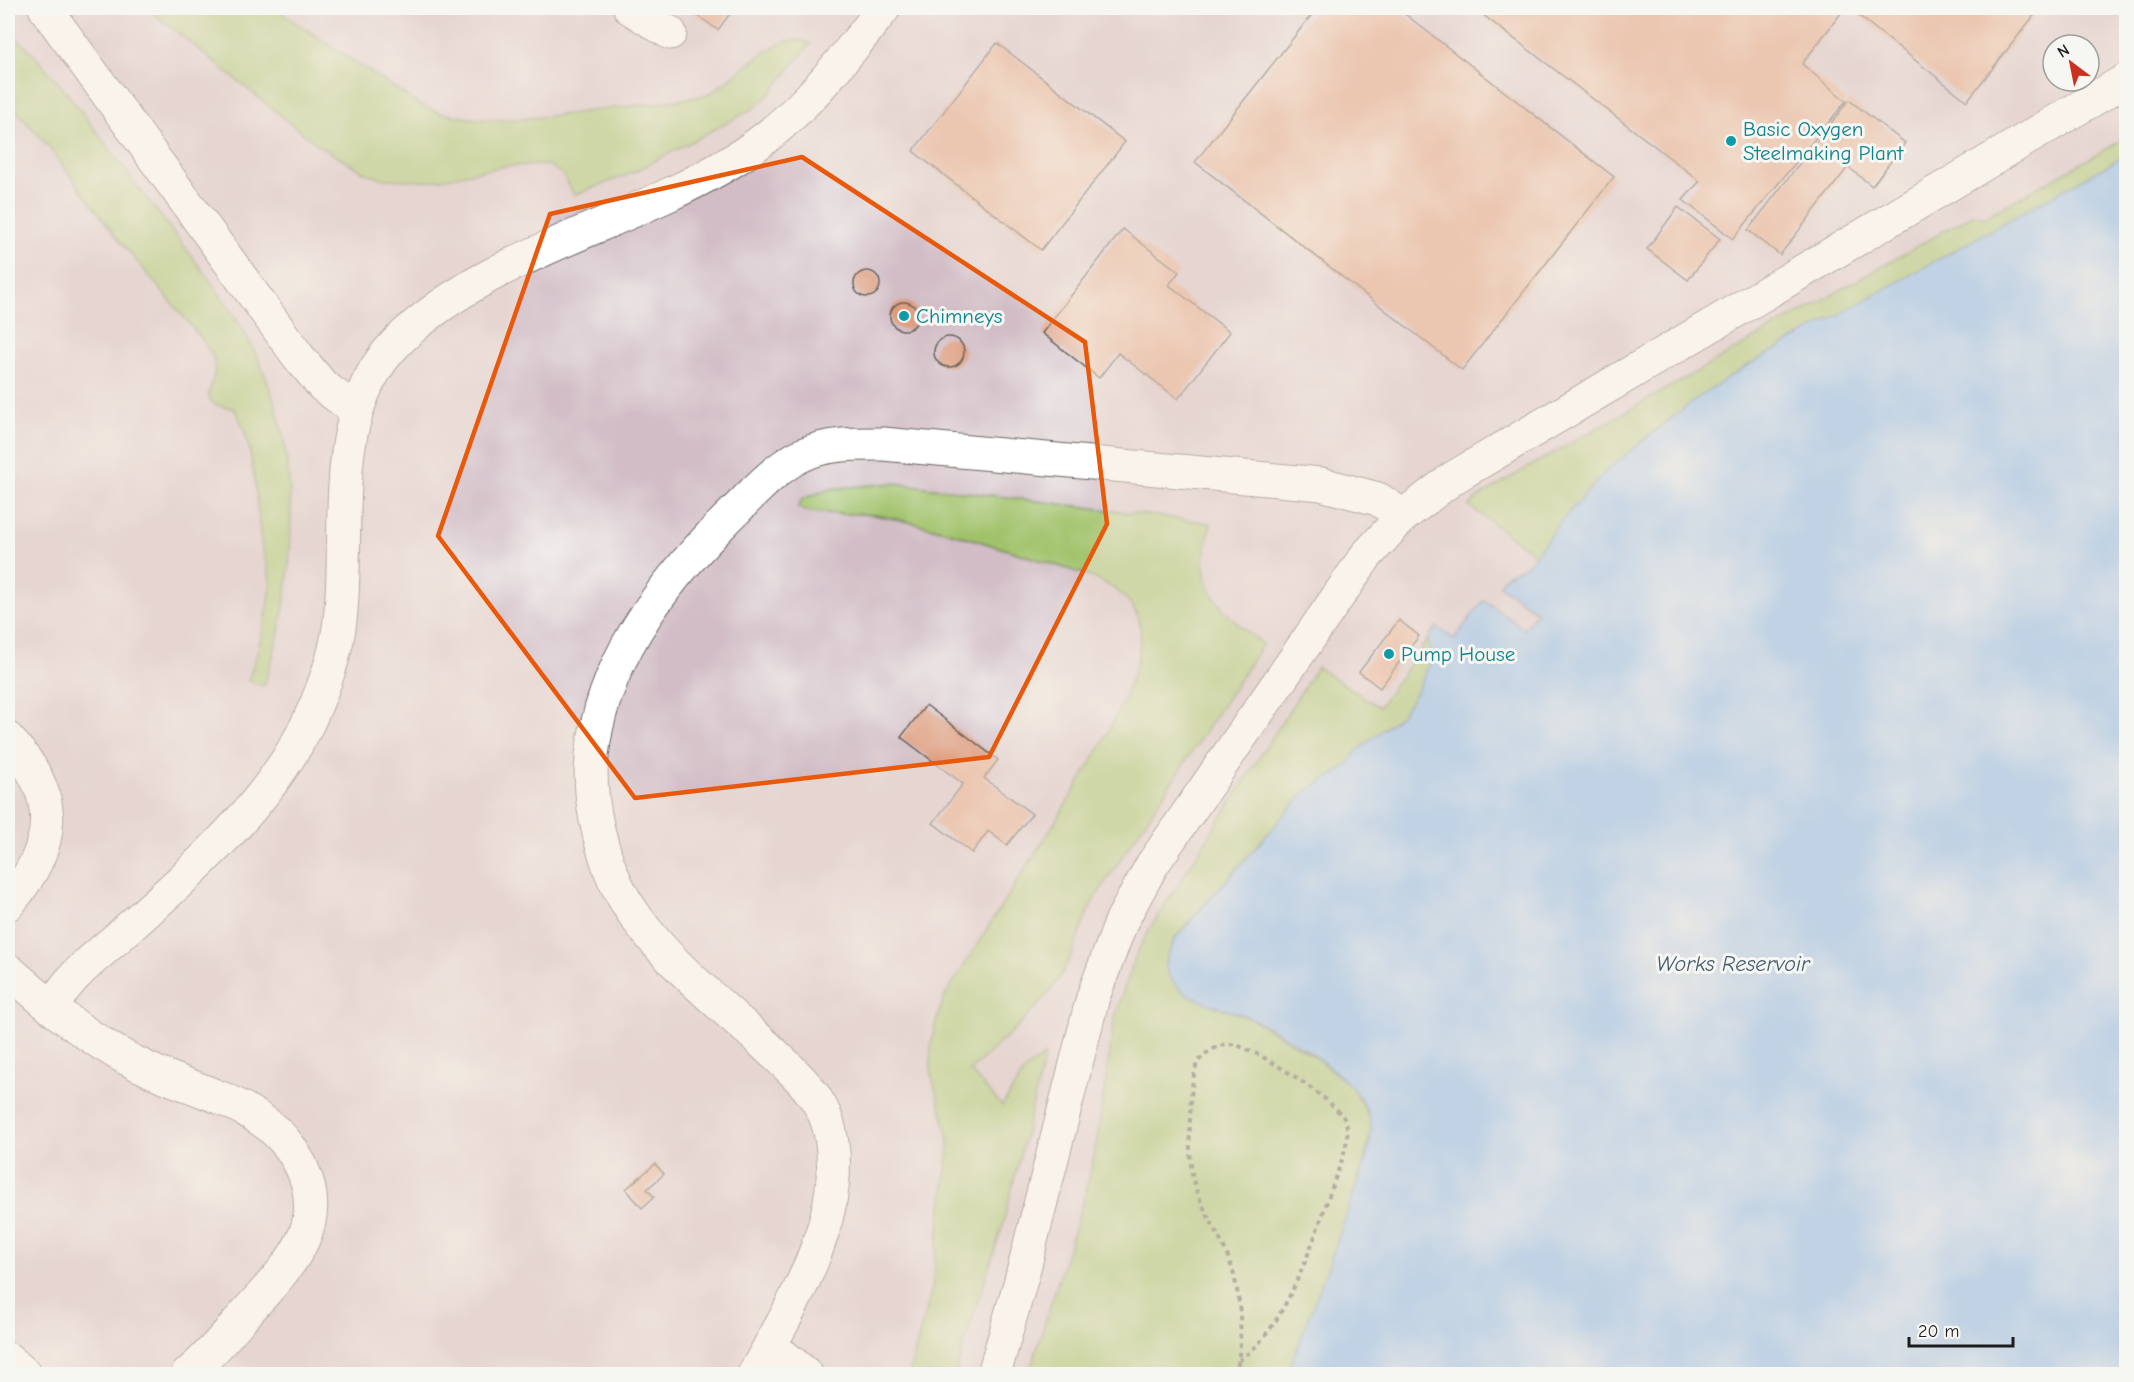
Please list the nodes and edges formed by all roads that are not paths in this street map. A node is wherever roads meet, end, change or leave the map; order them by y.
1 (45, 8) edge
2 (630, 8) edge
3 (884, 8) edge
4 (670, 33) dead end
5 (2127, 80) edge
6 (357, 411) junction
7 (1403, 516) junction
8 (8, 740) edge
9 (8, 903) edge
10 (8, 970) edge
11 (52, 1008) junction
12 (770, 1346) junction
13 (8, 1359) edge
14 (25, 1374) edge
15 (188, 1374) edge
16 (754, 1374) edge
17 (806, 1374) edge
18 (994, 1374) edge

1 - 6 lane
2 - 4 lane
3 - 6 lane
5 - 7 lane
6 - 11 lane
7 - 12 lane
7 - 18 lane
8 - 9 lane
10 - 11 lane
11 - 15 lane
12 - 16 lane
12 - 17 lane
13 - 14 lane

